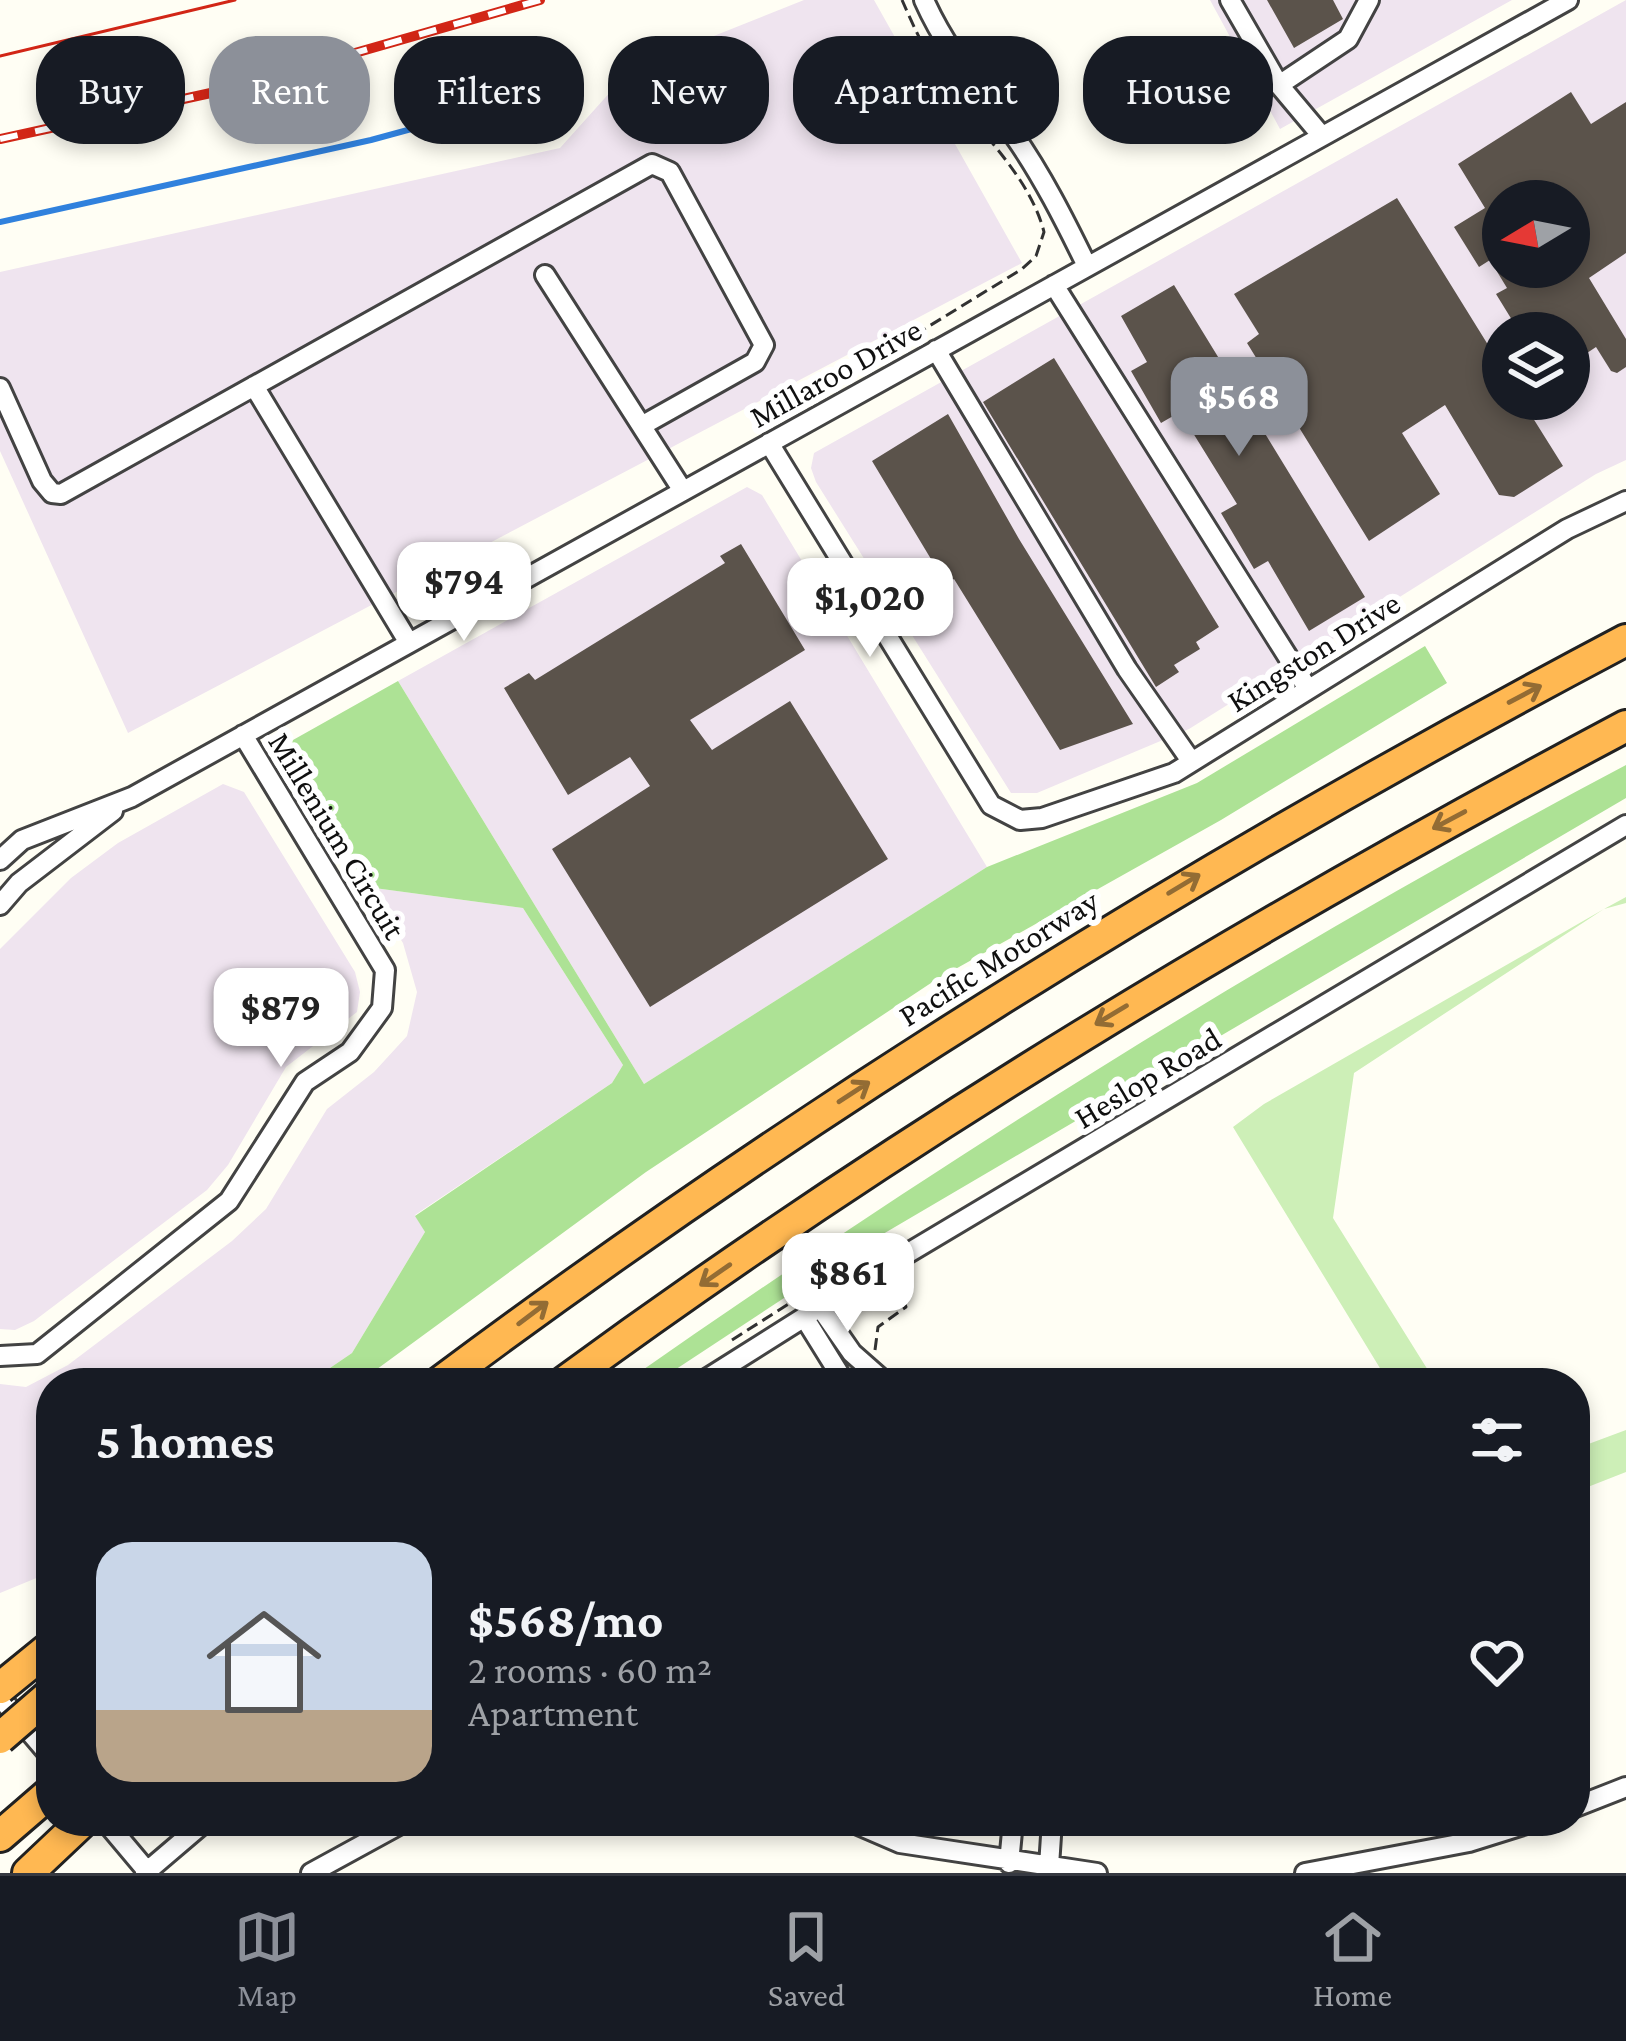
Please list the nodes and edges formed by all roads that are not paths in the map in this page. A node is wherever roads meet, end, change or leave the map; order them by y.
1 (924, 0) edge
2 (1230, 0) edge
3 (1370, 0) edge
4 (1568, 0) edge
5 (1279, 85) junction
6 (1322, 135) junction
7 (1087, 266) junction
8 (544, 275) dead end
9 (1054, 285) junction
10 (936, 350) junction
11 (254, 386) junction
12 (0, 388) edge
13 (644, 425) junction
14 (769, 443) junction
15 (683, 491) junction
16 (1626, 502) edge
17 (1626, 640) edge
18 (409, 643) junction
19 (1308, 689) junction
20 (1626, 726) edge
21 (243, 735) junction
22 (1191, 761) junction
23 (132, 797) junction
24 (1626, 825) edge
25 (0, 860) edge
26 (0, 904) edge
27 (812, 1312) junction
28 (0, 1356) edge
29 (460, 1368) edge
30 (584, 1368) edge
31 (724, 1368) edge
32 (838, 1368) edge
33 (869, 1368) edge
34 (36, 1661) edge
35 (0, 1693) edge
36 (36, 1707) edge
37 (0, 1738) edge
38 (36, 1738) edge
39 (1626, 1787) edge
40 (1590, 1801) edge
41 (36, 1805) edge
42 (4, 1833) edge
43 (67, 1836) edge
44 (117, 1836) edge
45 (188, 1836) edge
46 (379, 1836) edge
47 (884, 1836) edge
48 (1012, 1836) edge
49 (1051, 1836) edge
50 (1467, 1836) edge
51 (1488, 1836) edge
52 (1469, 1842) junction
53 (1009, 1863) junction
54 (1049, 1866) junction
55 (33, 1868) edge
56 (146, 1872) edge
57 (311, 1873) edge
58 (1097, 1873) edge
59 (1305, 1873) edge

1 - 7 street
2 - 5 street
3 - 5 street
4 - 6 street, Millaroo Drive
5 - 6 street
6 - 7 street, Millaroo Drive
7 - 9 street, Millaroo Drive
8 - 13 street
9 - 10 street, Millaroo Drive
9 - 19 street
10 - 14 street, Millaroo Drive
10 - 22 street
11 - 12 street
11 - 13 street
11 - 18 street
13 - 15 street
14 - 15 street, Millaroo Drive
14 - 22 street, Kingston Drive
15 - 18 street, Millaroo Drive
16 - 19 street, Kingston Drive
29 -> 17 highway, Pacific Motorway
18 - 21 street, Millaroo Drive
19 - 22 street, Kingston Drive
20 -> 30 highway
21 - 23 street, Millaroo Drive
21 - 28 street, Millenium Circuit
23 - 25 street, Millaroo Drive
23 - 26 street, Millaroo Drive
24 - 27 street, Heslop Road
27 - 31 street, Heslop Road
27 - 32 street
27 - 33 street
34 - 35 highway, bridge
35 - 38 street
36 - 37 highway, bridge
39 - 40 street
41 - 42 highway
43 - 55 highway
44 - 56 street
45 - 56 street
46 - 57 street
47 - 53 street
48 - 53 street
49 - 54 street
50 - 52 street
51 - 52 street
52 - 59 street
53 - 54 street
54 - 58 street

